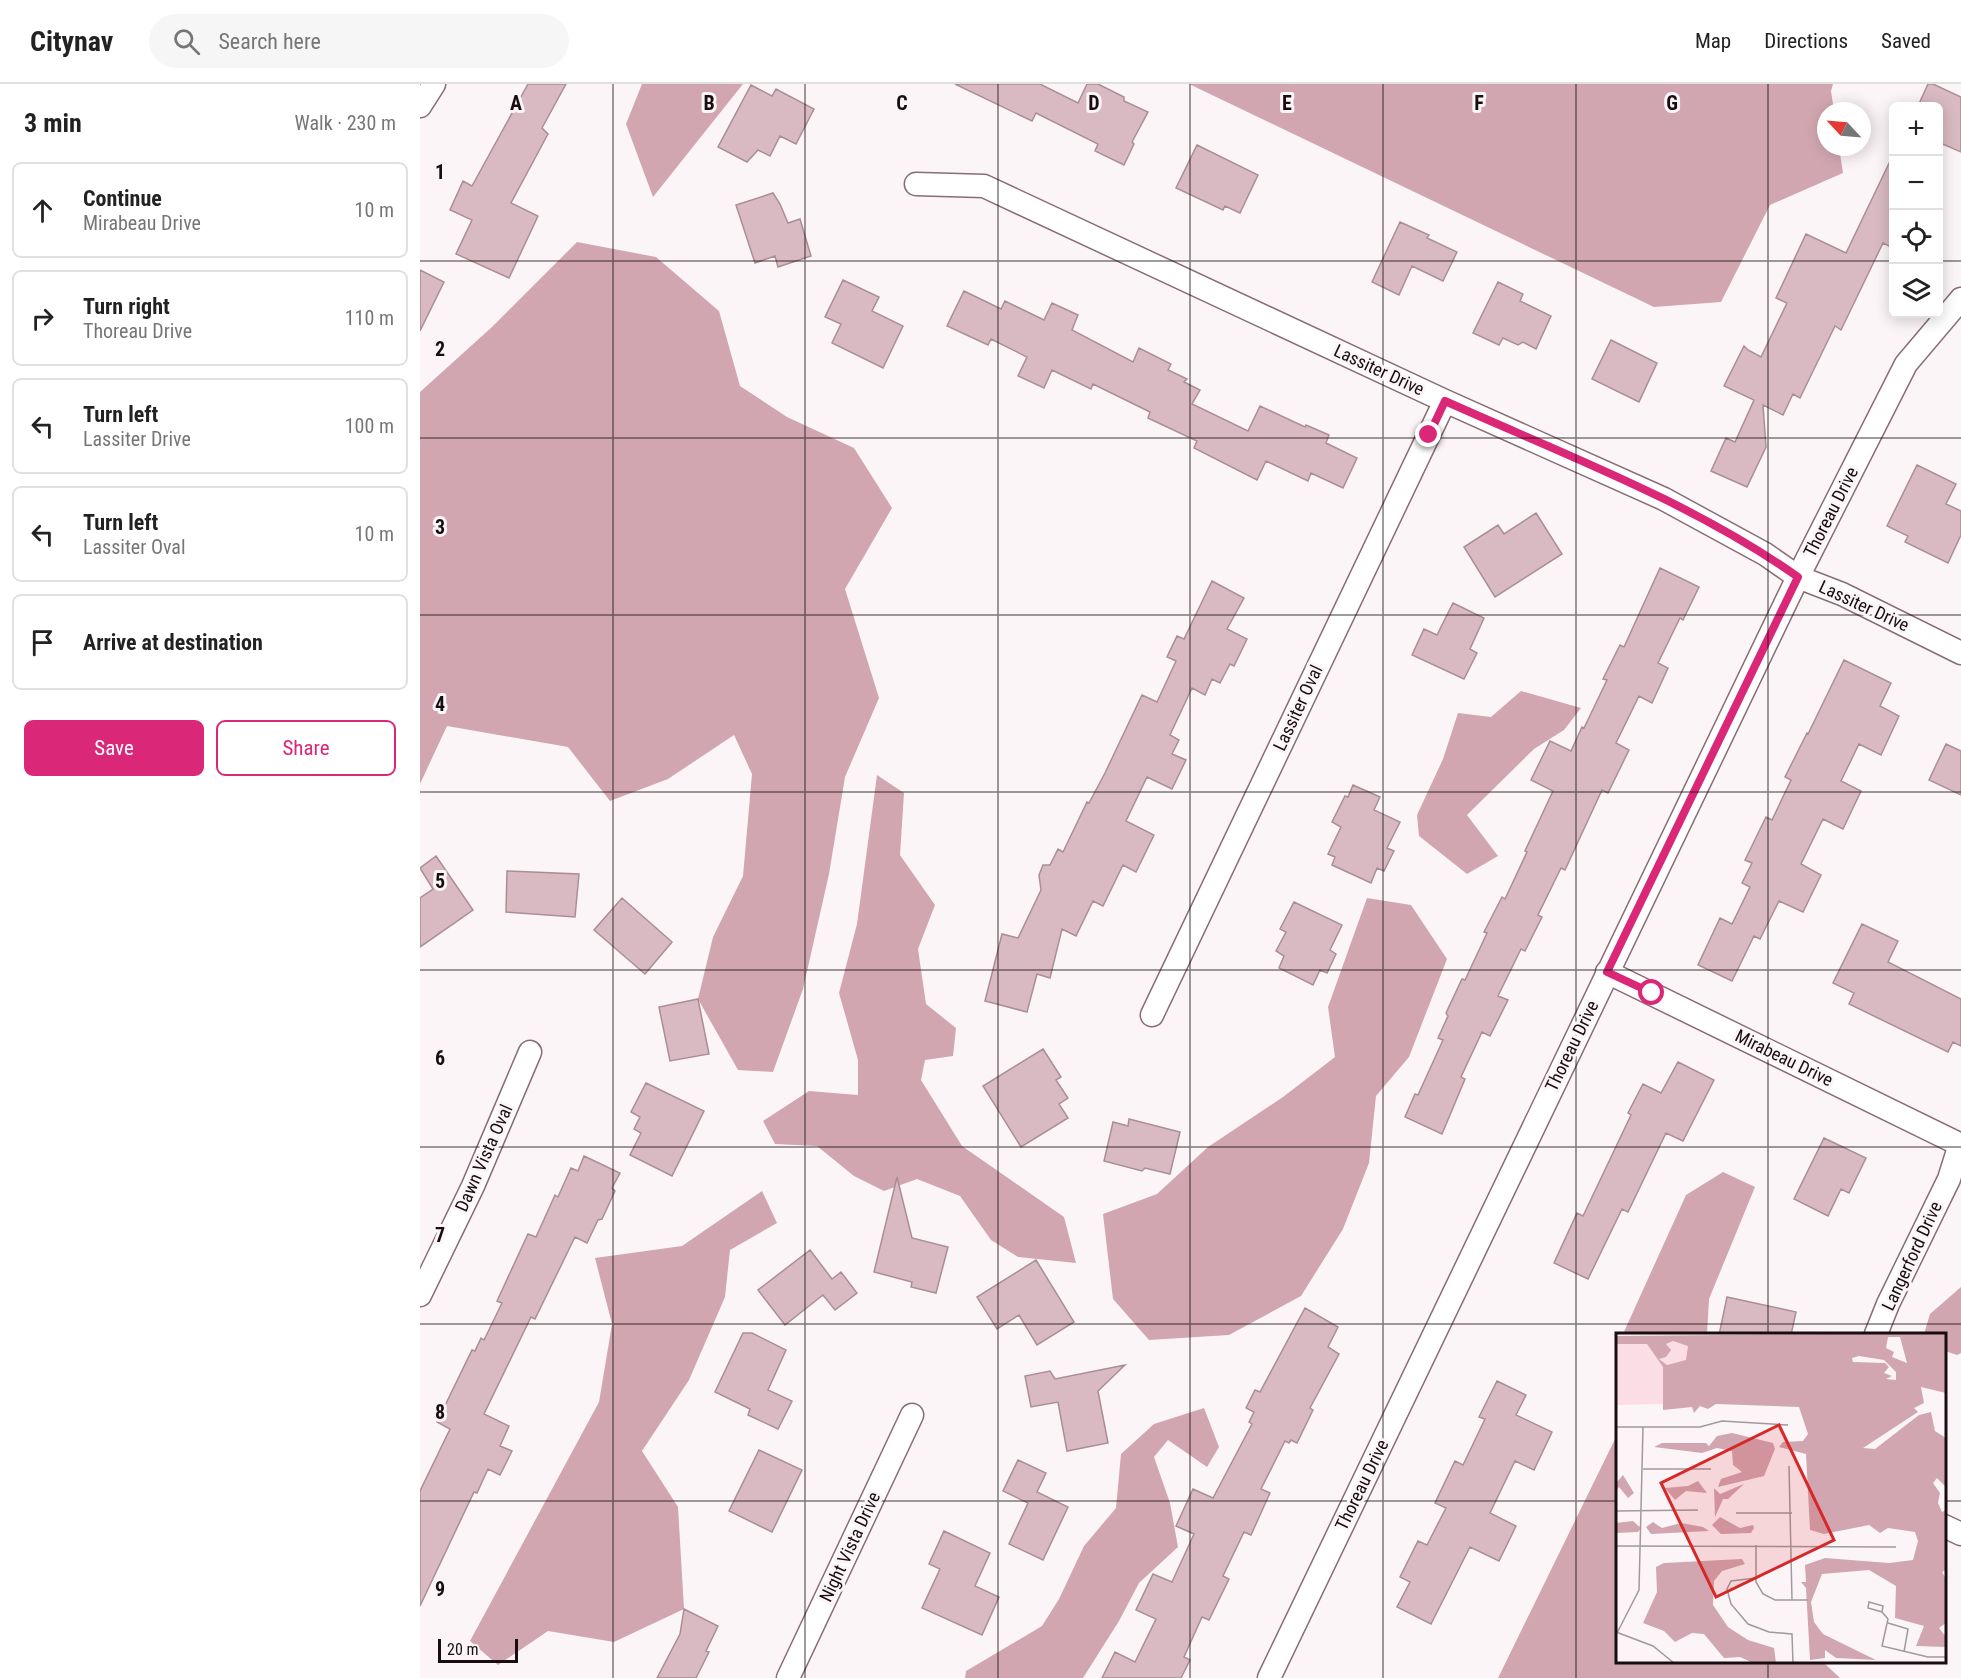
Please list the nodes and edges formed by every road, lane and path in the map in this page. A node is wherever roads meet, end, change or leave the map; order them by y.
1 (434, 84) edge
2 (420, 106) edge
3 (916, 184) dead end
4 (1961, 299) edge
5 (1445, 401) junction
6 (1798, 577) junction
7 (1961, 653) edge
8 (1607, 972) junction
9 (1152, 1015) dead end
10 (530, 1052) dead end
11 (1960, 1145) edge
12 (420, 1295) edge
13 (1877, 1333) edge
14 (912, 1415) dead end
15 (1946, 1527) edge
16 (1961, 1534) edge
17 (788, 1678) edge
18 (1269, 1678) edge

1 - 2 street
3 - 5 street, Lassiter Drive
4 - 6 street, Thoreau Drive
5 - 6 street, Lassiter Drive
5 - 9 street, Lassiter Oval
6 - 7 street, Lassiter Drive
6 - 8 street, Thoreau Drive
8 - 11 street, Mirabeau Drive
8 - 18 street, Thoreau Drive
10 - 12 street, Dawn Vista Oval
11 - 13 street, Langerford Drive
14 - 17 street, Night Vista Drive
15 - 16 street

